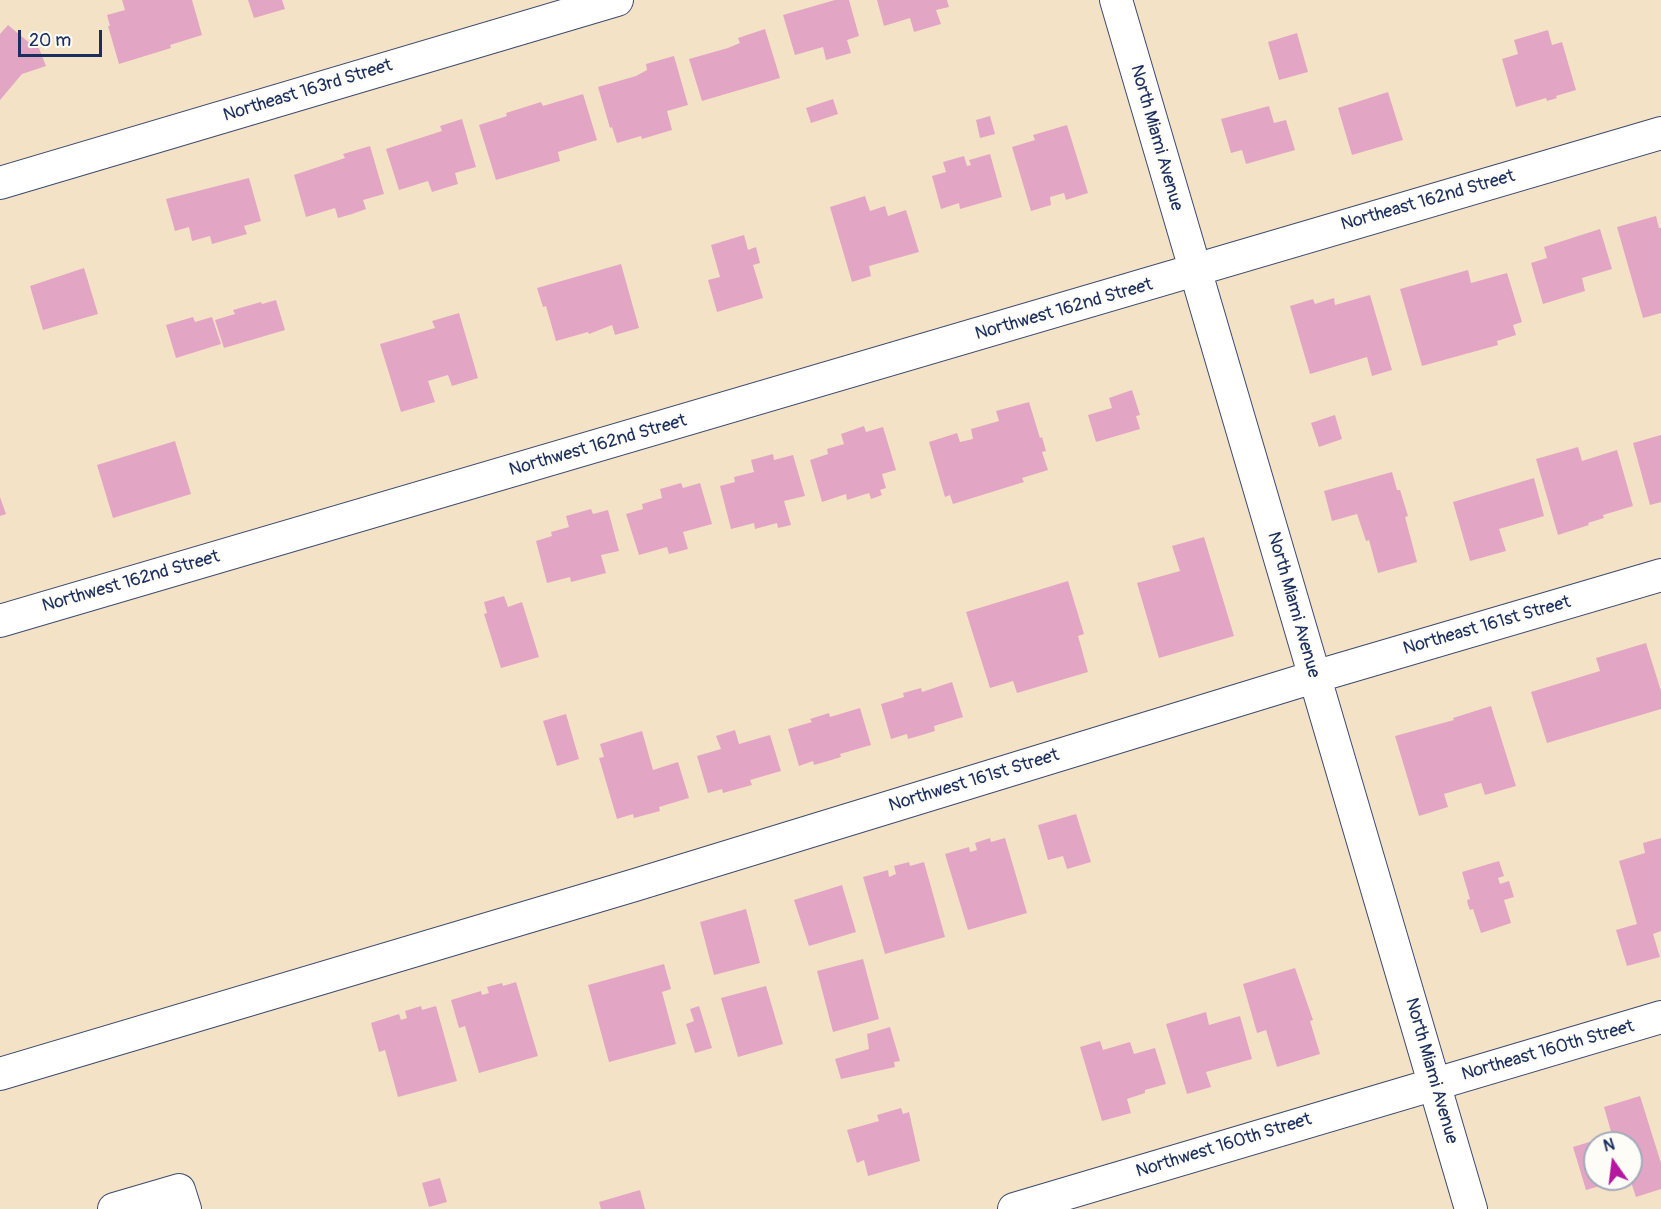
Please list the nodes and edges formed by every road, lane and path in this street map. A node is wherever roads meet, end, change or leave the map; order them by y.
1 (617, 0) edge
2 (1116, 0) edge
3 (1661, 134) edge
4 (0, 183) edge
5 (1195, 270) junction
6 (1661, 575) edge
7 (0, 621) edge
8 (1314, 677) junction
9 (1661, 1017) edge
10 (0, 1074) edge
11 (1435, 1084) junction
12 (114, 1209) edge
13 (185, 1209) edge
14 (1014, 1209) edge
15 (1471, 1209) edge

1 - 4 street, Northeast 163rd Street
2 - 5 street, North Miami Avenue
3 - 5 street, Northeast 162nd Street
5 - 7 street, Northwest 162nd Street
5 - 8 street, North Miami Avenue
6 - 8 street, Northeast 161st Street
8 - 10 street, Northwest 161st Street
8 - 11 street, North Miami Avenue
9 - 11 street, Northeast 160th Street
11 - 14 street, Northwest 160th Street
11 - 15 street, North Miami Avenue
12 - 13 street

